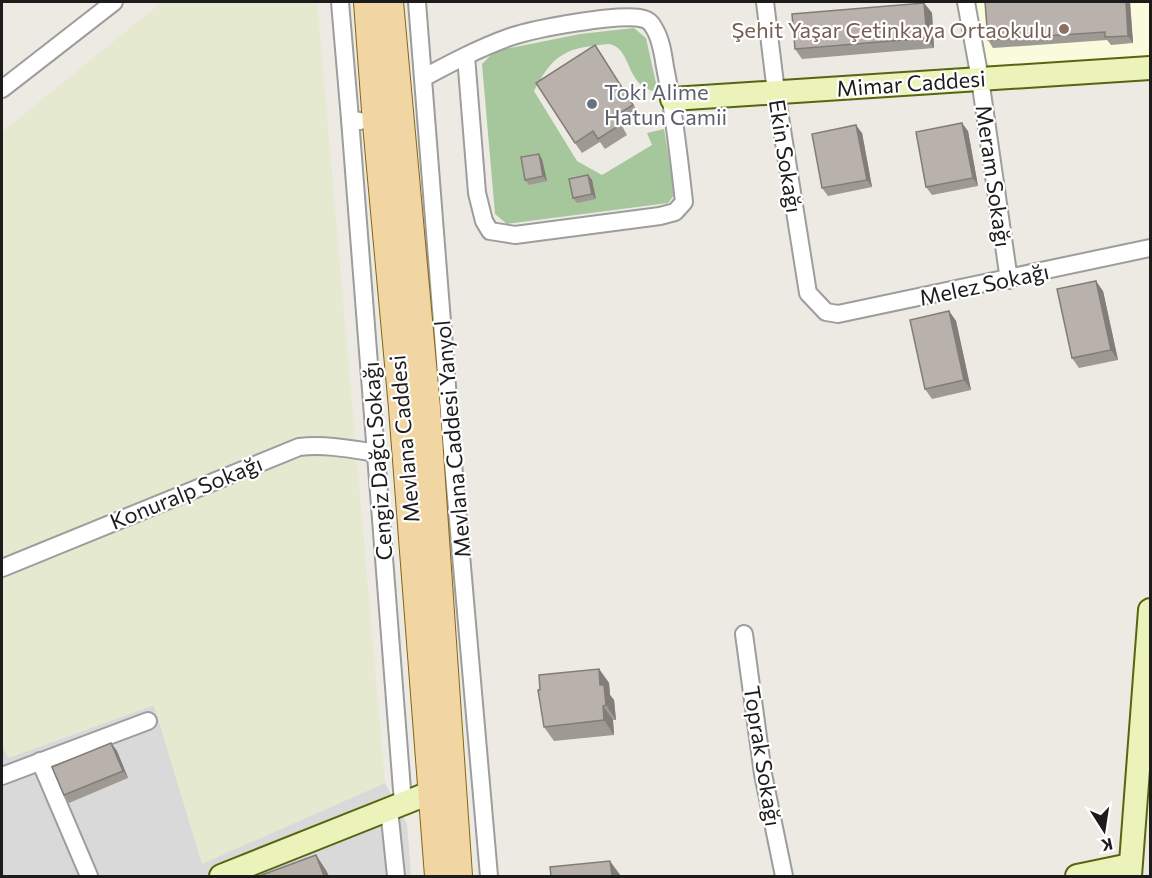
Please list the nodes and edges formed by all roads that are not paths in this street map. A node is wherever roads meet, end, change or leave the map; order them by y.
1 (114, 2) edge
2 (340, 2) edge
3 (367, 2) edge
4 (390, 2) edge
5 (417, 2) edge
6 (765, 2) edge
7 (966, 2) edge
8 (466, 56) junction
9 (1150, 68) edge
10 (423, 78) junction
11 (980, 79) junction
12 (2, 89) edge
13 (776, 92) junction
14 (672, 99) junction
15 (350, 119) junction
16 (376, 124) junction
17 (1150, 248) edge
18 (1009, 280) junction
19 (819, 306) joint
20 (377, 453) junction
21 (2, 568) edge
22 (1150, 610) edge
23 (744, 634) dead end
24 (148, 721) dead end
25 (40, 761) junction
26 (2, 776) edge
27 (432, 792) junction
28 (396, 806) junction
29 (1130, 871) edge
30 (89, 876) edge
31 (221, 876) edge
32 (396, 876) edge
33 (438, 876) edge
34 (459, 876) edge
35 (489, 876) edge
36 (784, 876) edge
37 (1077, 876) edge

1 - 12 street
2 - 15 street, Cengiz Dağcı Sokağı
3 - 16 main road, Mevlana Caddesi
4 - 34 main road, Mevlana Caddesi
5 - 10 street, Mevlana Caddesi Yanyol
6 - 13 street, Ekin Sokağı
7 - 11 street, Meram Sokağı
8 - 10 street
8 - 14 street
8 - 14 street
9 - 11 street, Mimar Caddesi
10 - 35 street, Mevlana Caddesi Yanyol
11 - 13 street, Mimar Caddesi
11 - 18 street, Meram Sokağı
13 - 14 street, Mimar Caddesi
13 - 19 street, Ekin Sokağı
15 - 16 street
15 - 20 street, Cengiz Dağcı Sokağı
16 - 27 main road, Mevlana Caddesi
17 - 18 street, Melez Sokağı
18 - 19 street, Melez Sokağı
20 - 21 street, Konuralp Sokağı
20 - 28 street, Cengiz Dağcı Sokağı
22 - 29 street
23 - 36 street, Toprak Sokağı
24 - 25 street
25 - 26 street
25 - 30 street
27 - 28 street
27 - 33 main road, Mevlana Caddesi
28 - 31 street
28 - 32 street, Cengiz Dağcı Sokağı
29 - 37 street

